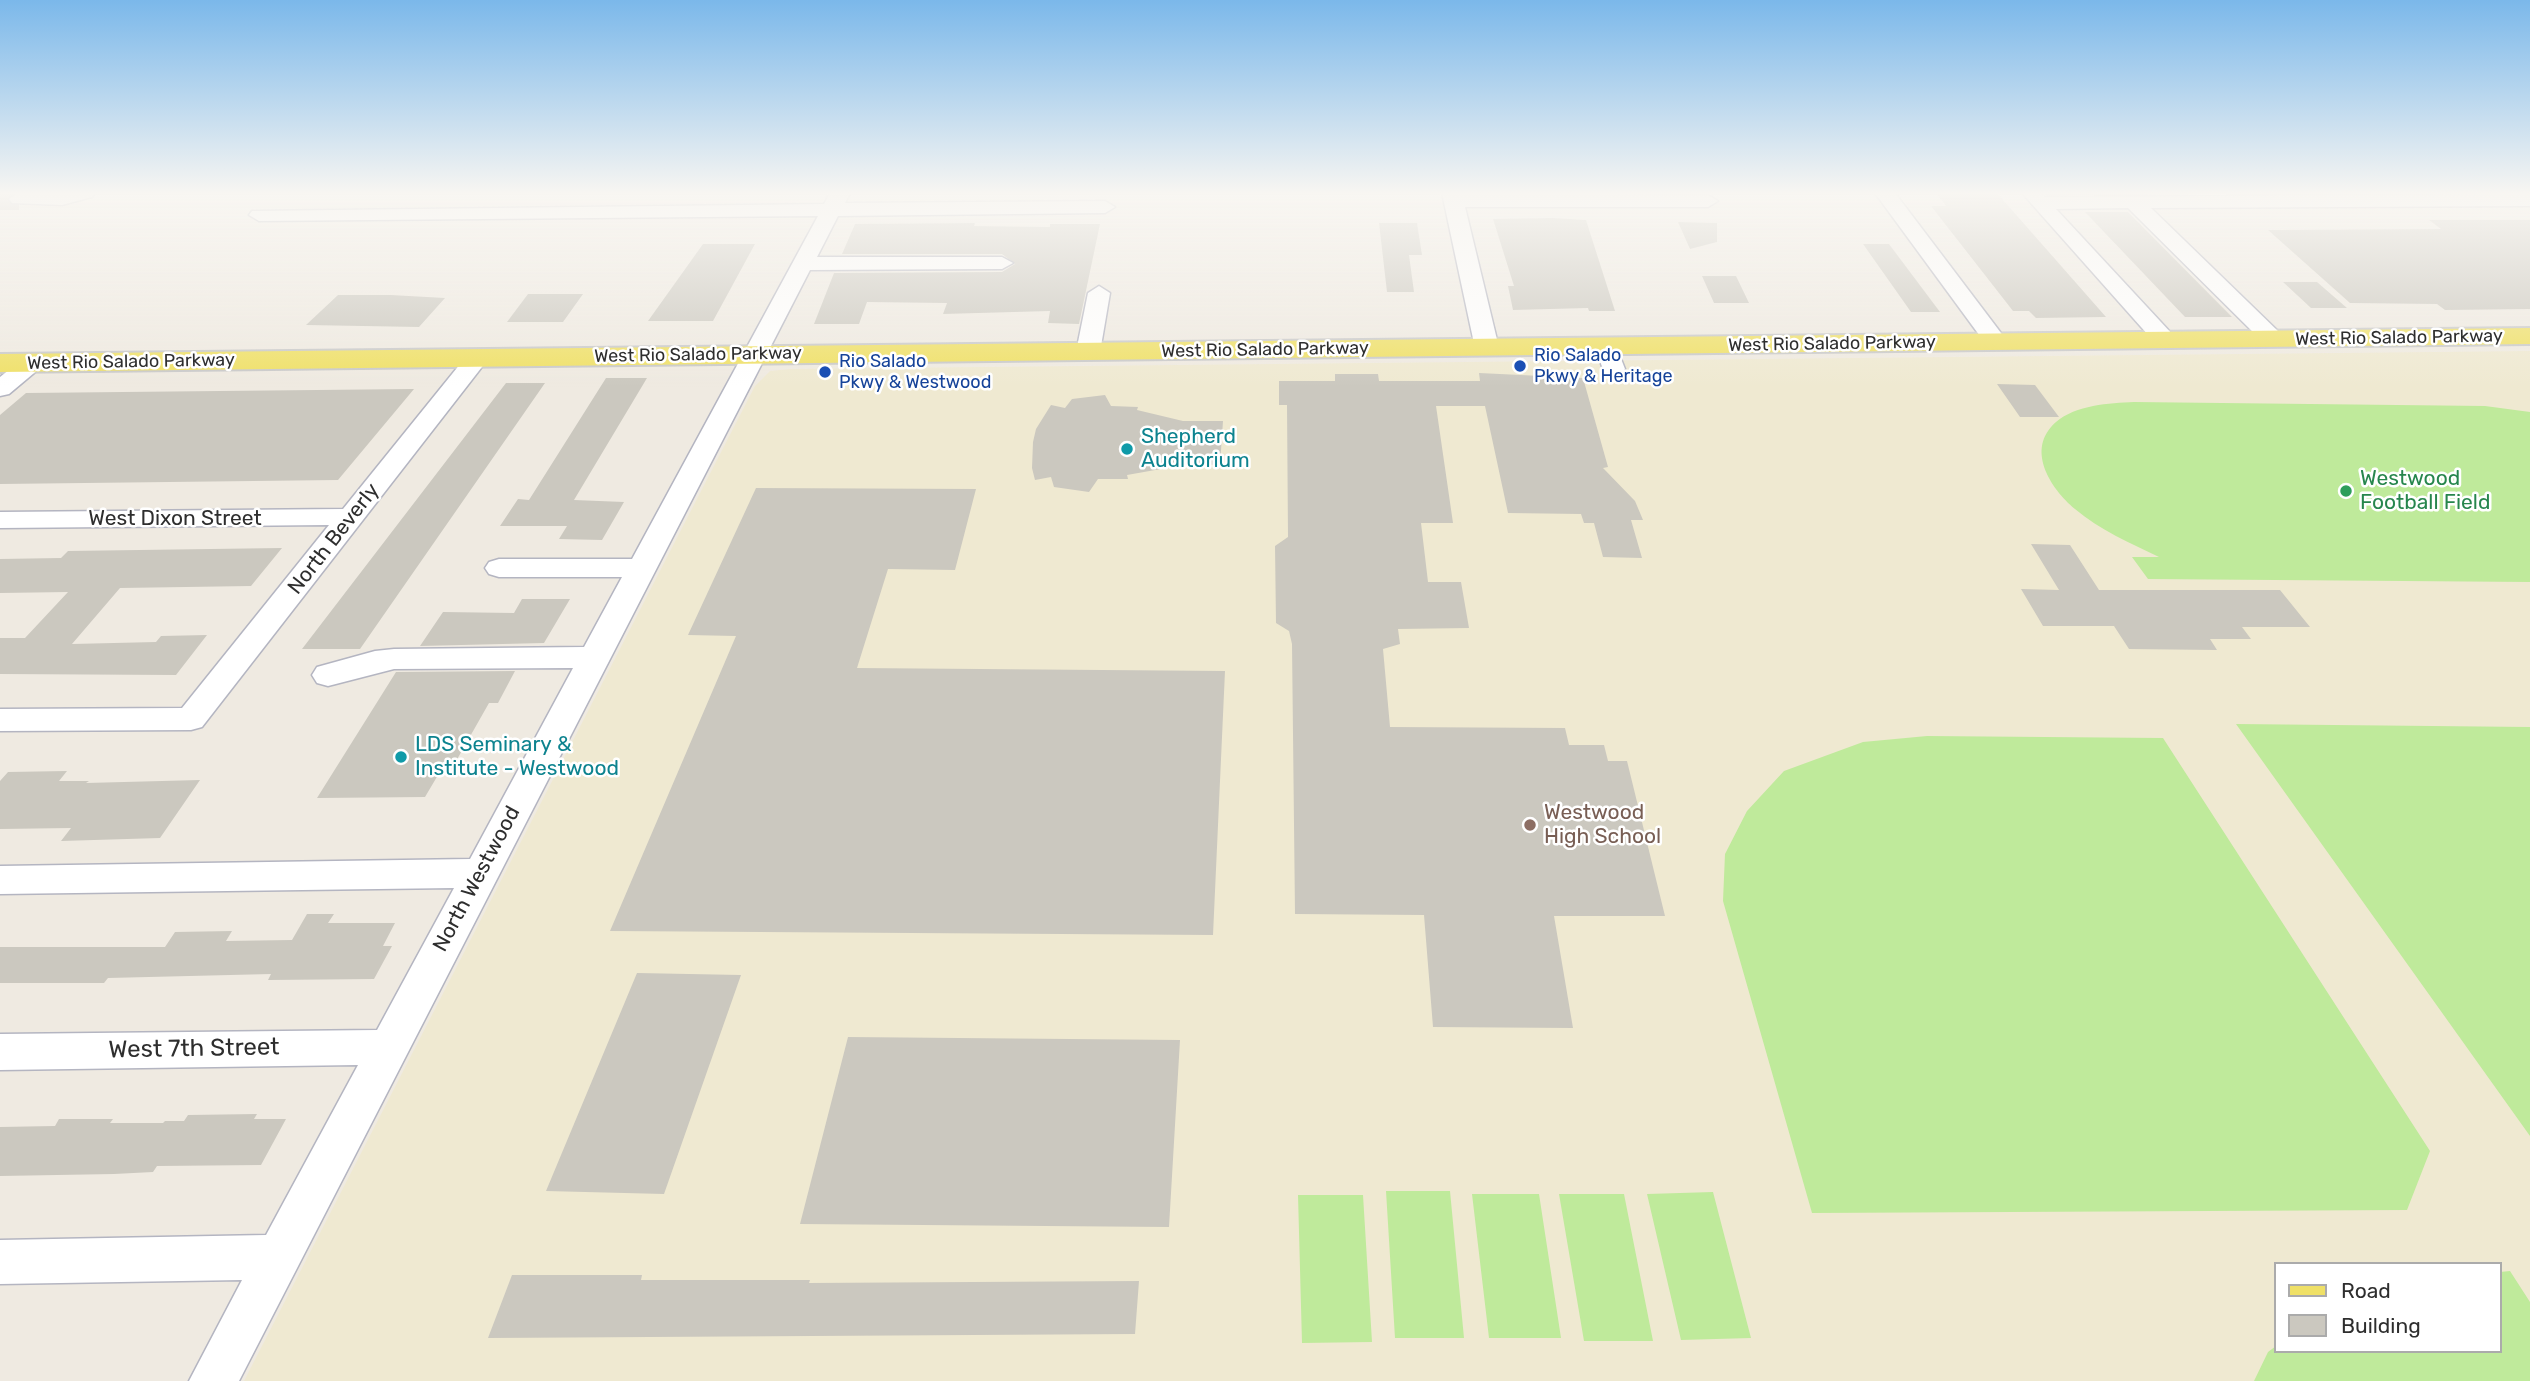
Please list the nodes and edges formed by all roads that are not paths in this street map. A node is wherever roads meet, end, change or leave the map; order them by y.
1 (805, 257) edge
2 (1466, 257) edge
3 (1933, 257) edge
4 (2089, 257) edge
5 (2190, 257) edge
6 (802, 264) junction
7 (1002, 264) dead end
8 (1099, 293) dead end
9 (2530, 337) edge
10 (2273, 339) junction
11 (2165, 340) junction
12 (1996, 342) junction
13 (1488, 348) junction
14 (1088, 352) junction
15 (753, 355) junction
16 (477, 358) junction
17 (0, 363) edge
18 (32, 363) junction
19 (0, 389) edge
20 (351, 517) junction
21 (0, 520) edge
22 (499, 568) dead end
23 (641, 568) junction
24 (595, 656) junction
25 (328, 675) dead end
26 (0, 720) edge
27 (479, 873) junction
28 (0, 880) edge
29 (388, 1047) junction
30 (0, 1052) edge
31 (277, 1257) junction
32 (0, 1262) edge
33 (213, 1381) edge

1 - 6 street, North Westwood
2 - 13 street
3 - 12 street
4 - 11 street
5 - 10 street
6 - 7 street
6 - 15 street, North Westwood
8 - 14 street
9 - 10 main road, West Rio Salado Parkway
10 - 11 main road, West Rio Salado Parkway
11 - 12 main road, West Rio Salado Parkway
12 - 13 main road, West Rio Salado Parkway
13 - 14 main road, West Rio Salado Parkway
14 - 15 main road, West Rio Salado Parkway
15 - 16 main road, West Rio Salado Parkway
15 - 23 street, North Westwood
16 - 18 main road, West Rio Salado Parkway
16 - 20 street, North Beverly
17 - 18 main road, West Rio Salado Parkway
18 - 19 street
20 - 21 street, West Dixon Street
20 - 26 street, North Beverly
22 - 23 street
23 - 24 street, North Westwood
24 - 25 street
24 - 27 street, North Westwood
27 - 28 street
27 - 29 street, North Westwood
29 - 30 street, West 7th Street
29 - 31 street, North Westwood
31 - 32 street
31 - 33 street, North Westwood

